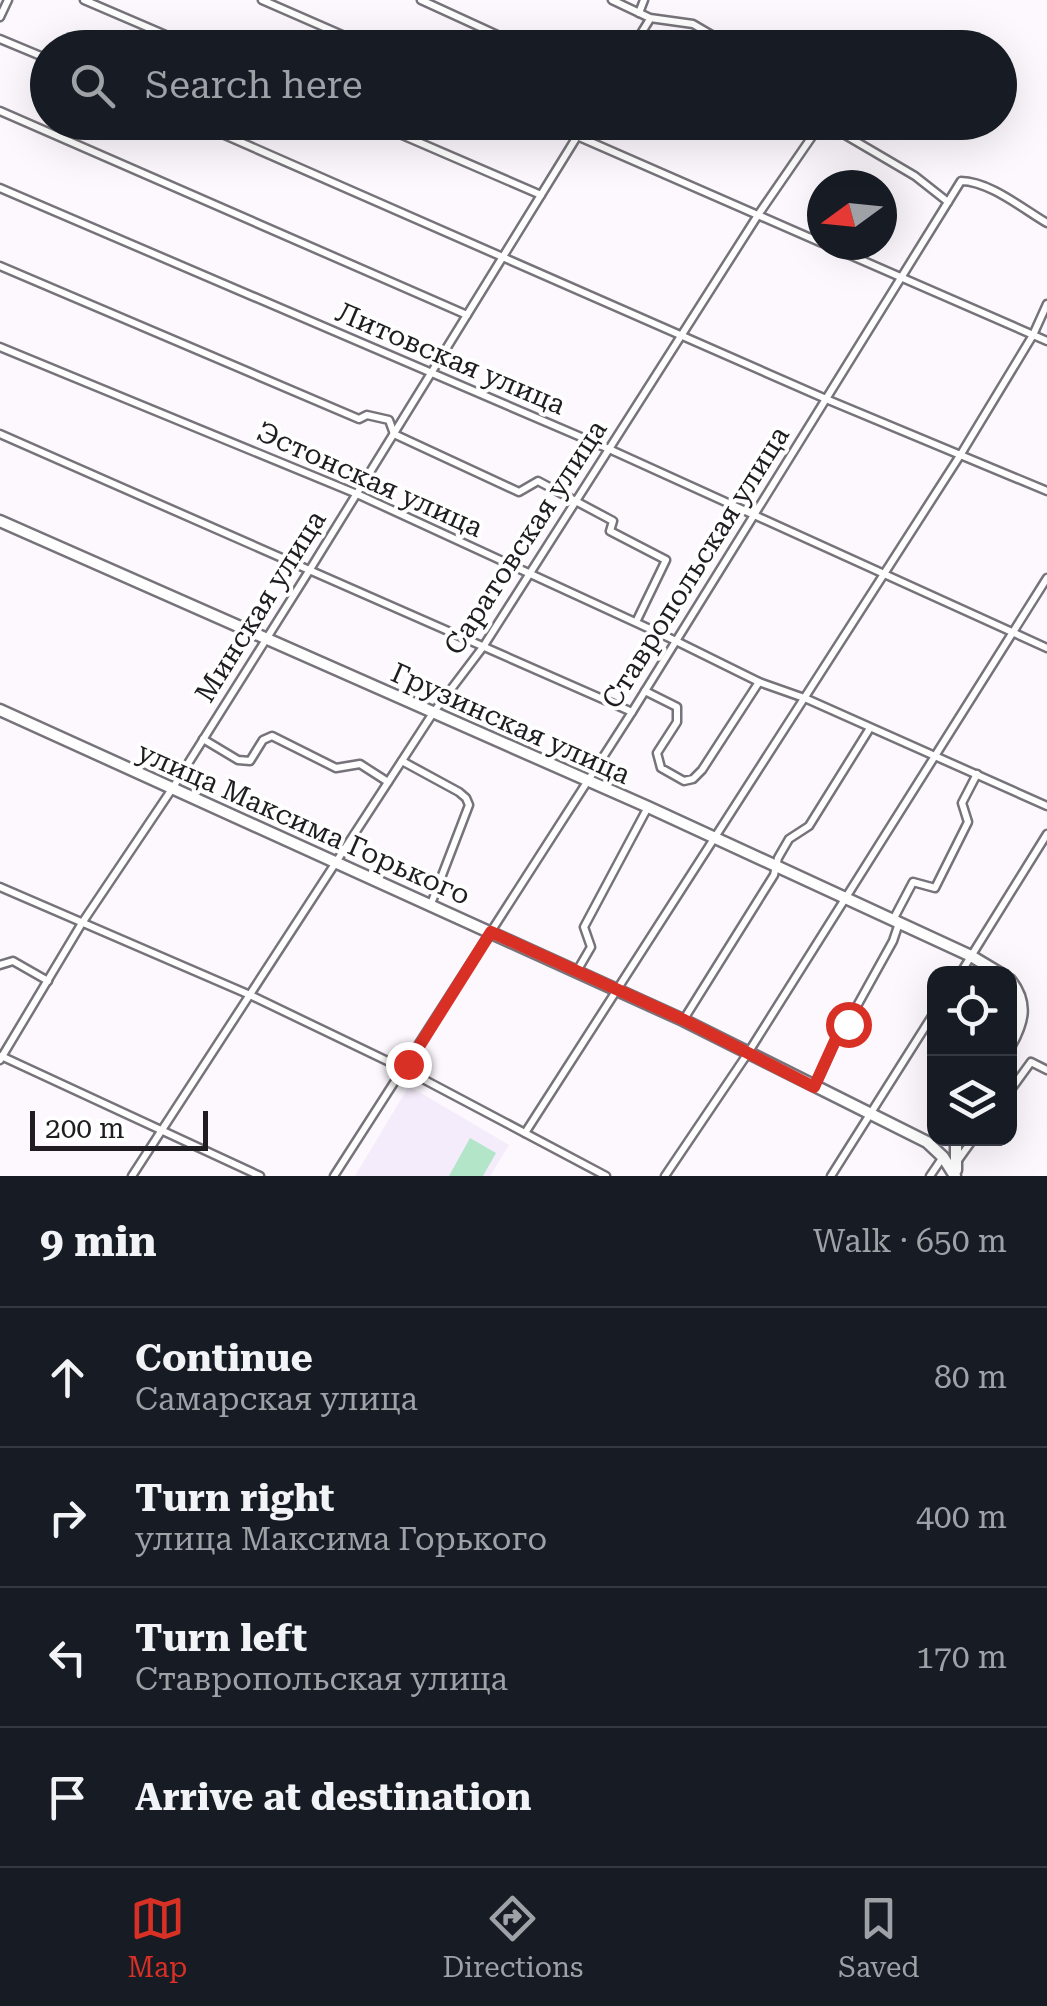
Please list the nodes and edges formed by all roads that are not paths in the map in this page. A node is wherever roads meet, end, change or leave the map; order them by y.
1 (8, 0) edge
2 (84, 0) edge
3 (262, 0) edge
4 (421, 0) edge
5 (612, 0) edge
6 (644, 0) edge
7 (639, 13) junction
8 (0, 17) edge
9 (650, 18) junction
10 (154, 30) edge
11 (331, 30) edge
12 (487, 30) edge
13 (643, 30) edge
14 (703, 30) edge
15 (0, 38) edge
16 (30, 51) edge
17 (0, 111) edge
18 (30, 124) edge
19 (66, 140) edge
20 (237, 140) edge
21 (414, 140) edge
22 (575, 140) edge
23 (586, 140) edge
24 (810, 140) edge
25 (853, 140) edge
26 (0, 188) edge
27 (541, 195) junction
28 (948, 202) junction
29 (758, 215) junction
30 (1047, 224) edge
31 (807, 237) edge
32 (504, 256) junction
33 (860, 260) edge
34 (0, 266) edge
35 (901, 278) junction
36 (1047, 304) edge
37 (467, 316) junction
38 (682, 334) junction
39 (1033, 335) junction
40 (1047, 341) edge
41 (0, 347) edge
42 (430, 375) junction
43 (826, 399) junction
44 (0, 434) edge
45 (394, 434) junction
46 (609, 449) junction
47 (961, 454) junction
48 (1047, 492) edge
49 (356, 494) junction
50 (575, 502) junction
51 (754, 514) junction
52 (0, 521) edge
53 (309, 571) junction
54 (882, 573) junction
55 (529, 574) junction
56 (1047, 578) edge
57 (636, 622) junction
58 (1014, 631) junction
59 (266, 639) junction
60 (676, 640) junction
61 (483, 646) junction
62 (1047, 648) edge
63 (759, 682) junction
64 (645, 691) junction
65 (806, 699) junction
66 (0, 710) edge
67 (632, 712) junction
68 (433, 714) junction
69 (870, 728) junction
70 (203, 739) junction
71 (935, 757) junction
72 (402, 761) junction
73 (977, 774) junction
74 (588, 781) junction
75 (388, 782) junction
76 (172, 789) junction
77 (1047, 806) edge
78 (648, 807) junction
79 (1047, 834) edge
80 (715, 838) junction
81 (337, 862) junction
82 (776, 865) junction
83 (0, 887) edge
84 (845, 897) junction
85 (430, 904) junction
86 (896, 921) junction
87 (82, 923) junction
88 (491, 932) junction
89 (971, 956) junction
90 (0, 965) edge
91 (965, 966) edge
92 (987, 966) edge
93 (577, 972) junction
94 (48, 980) junction
95 (617, 990) junction
96 (1017, 993) edge
97 (250, 995) junction
98 (684, 1020) junction
99 (927, 1024) edge
100 (1017, 1031) edge
101 (748, 1054) junction
102 (1, 1057) edge
103 (404, 1069) junction
104 (1047, 1070) edge
105 (1017, 1082) edge
106 (814, 1087) junction
107 (872, 1112) junction
108 (162, 1130) junction
109 (525, 1134) junction
110 (926, 1142) joint
111 (955, 1146) edge
112 (970, 1146) edge
113 (943, 1157) junction
114 (956, 1172) edge
115 (132, 1176) edge
116 (260, 1176) edge
117 (334, 1176) edge
118 (606, 1176) edge
119 (666, 1176) edge
120 (832, 1176) edge
121 (930, 1176) edge

1 - 8 street
2 - 10 street
3 - 11 street
4 - 12 street
5 - 7 street
6 - 7 street
7 - 9 street
9 - 13 street
9 - 14 street
15 - 16 street
17 - 18 street
19 - 37 street
20 - 32 street
21 - 27 street
22 - 27 street, Минская улица
23 - 29 street
24 - 29 street, Саратовская улица
25 - 28 street
26 - 42 street, Литовская улица
27 - 32 street, Минская улица
28 - 30 street, Ставропольская улица
28 - 35 street, Ставропольская улица
29 - 31 street
29 - 38 street, Саратовская улица
32 - 37 street, Минская улица
32 - 38 street
33 - 35 street
34 - 45 street
35 - 39 street
35 - 43 street, Ставропольская улица
36 - 39 street
37 - 42 street, Минская улица
38 - 43 street
38 - 46 street, Саратовская улица
39 - 40 street
39 - 47 street
41 - 49 street, Эстонская улица
42 - 45 street, Минская улица
42 - 46 street, Литовская улица
43 - 47 street
43 - 51 street, Ставропольская улица
44 - 53 street
45 - 49 street, Минская улица
45 - 50 street
46 - 50 street, Саратовская улица
46 - 51 street, Литовская улица
47 - 48 street
47 - 54 street
49 - 53 street, Минская улица
49 - 55 street, Эстонская улица
50 - 55 street, Саратовская улица
50 - 57 street
51 - 54 street, Литовская улица
51 - 60 street, Ставропольская улица
52 - 59 main road, Грузинская улица
53 - 59 street, Минская улица
53 - 61 street
54 - 58 street, Литовская улица
54 - 65 street
55 - 57 street, Эстонская улица
55 - 61 street, Саратовская улица
56 - 58 street
57 - 60 street, Эстонская улица
58 - 62 street, Литовская улица
58 - 71 street
59 - 68 main road, Грузинская улица
59 - 70 street, Минская улица
60 - 63 street, Эстонская улица
60 - 64 street, Ставропольская улица
61 - 67 street
61 - 68 street, Саратовская улица
63 - 64 street
63 - 65 street, Эстонская улица
64 - 67 street, Ставропольская улица
65 - 69 street, Эстонская улица
65 - 80 street
66 - 76 main road, улица Максима Горького
67 - 74 street, Ставропольская улица
68 - 72 street, Саратовская улица
68 - 74 main road, Грузинская улица
69 - 71 street, Эстонская улица
69 - 82 street
70 - 75 street
70 - 76 street, Минская улица
71 - 73 street, Эстонская улица
71 - 84 street
72 - 75 street, Саратовская улица
72 - 85 street
73 - 77 street, Эстонская улица
73 - 86 street
74 - 78 main road, Грузинская улица
74 - 88 street, Ставропольская улица
75 - 81 street, Саратовская улица
76 - 81 main road, улица Максима Горького
76 - 87 street, Минская улица
78 - 80 main road, Грузинская улица
78 - 93 street
79 - 89 street
80 - 82 main road, Грузинская улица
80 - 95 street
81 - 85 main road, улица Максима Горького
81 - 97 street, Саратовская улица
82 - 84 main road, Грузинская улица
82 - 98 street
83 - 87 street
84 - 86 main road, Грузинская улица
84 - 101 street
85 - 88 main road, улица Максима Горького
86 - 89 main road, Грузинская улица
86 - 106 street
87 - 94 street, Минская улица
87 - 97 street
88 - 93 main road, улица Максима Горького
88 - 103 street, Ставропольская улица
89 - 91 street
89 - 92 main road, Грузинская улица
90 - 94 street
93 - 95 main road, улица Максима Горького
94 - 102 street, Минская улица
95 - 98 main road, улица Максима Горького
95 - 109 street
96 - 100 main road
97 - 103 street
97 - 108 street, Саратовская улица
98 - 101 main road, улица Максима Горького
99 - 107 street
101 - 106 main road, улица Максима Горького
101 - 119 street
102 - 108 street
103 - 109 street
103 - 117 street, Ставропольская улица
104 - 105 street
106 - 107 main road, улица Максима Горького
107 - 110 main road, улица Максима Горького
107 - 120 street
108 - 115 street, Саратовская улица
108 - 116 street
109 - 118 street
110 - 113 main road, улица Максима Горького
111 - 114 main road
112 - 114 street
113 - 114 main road, улица Максима Горького
113 - 121 street

